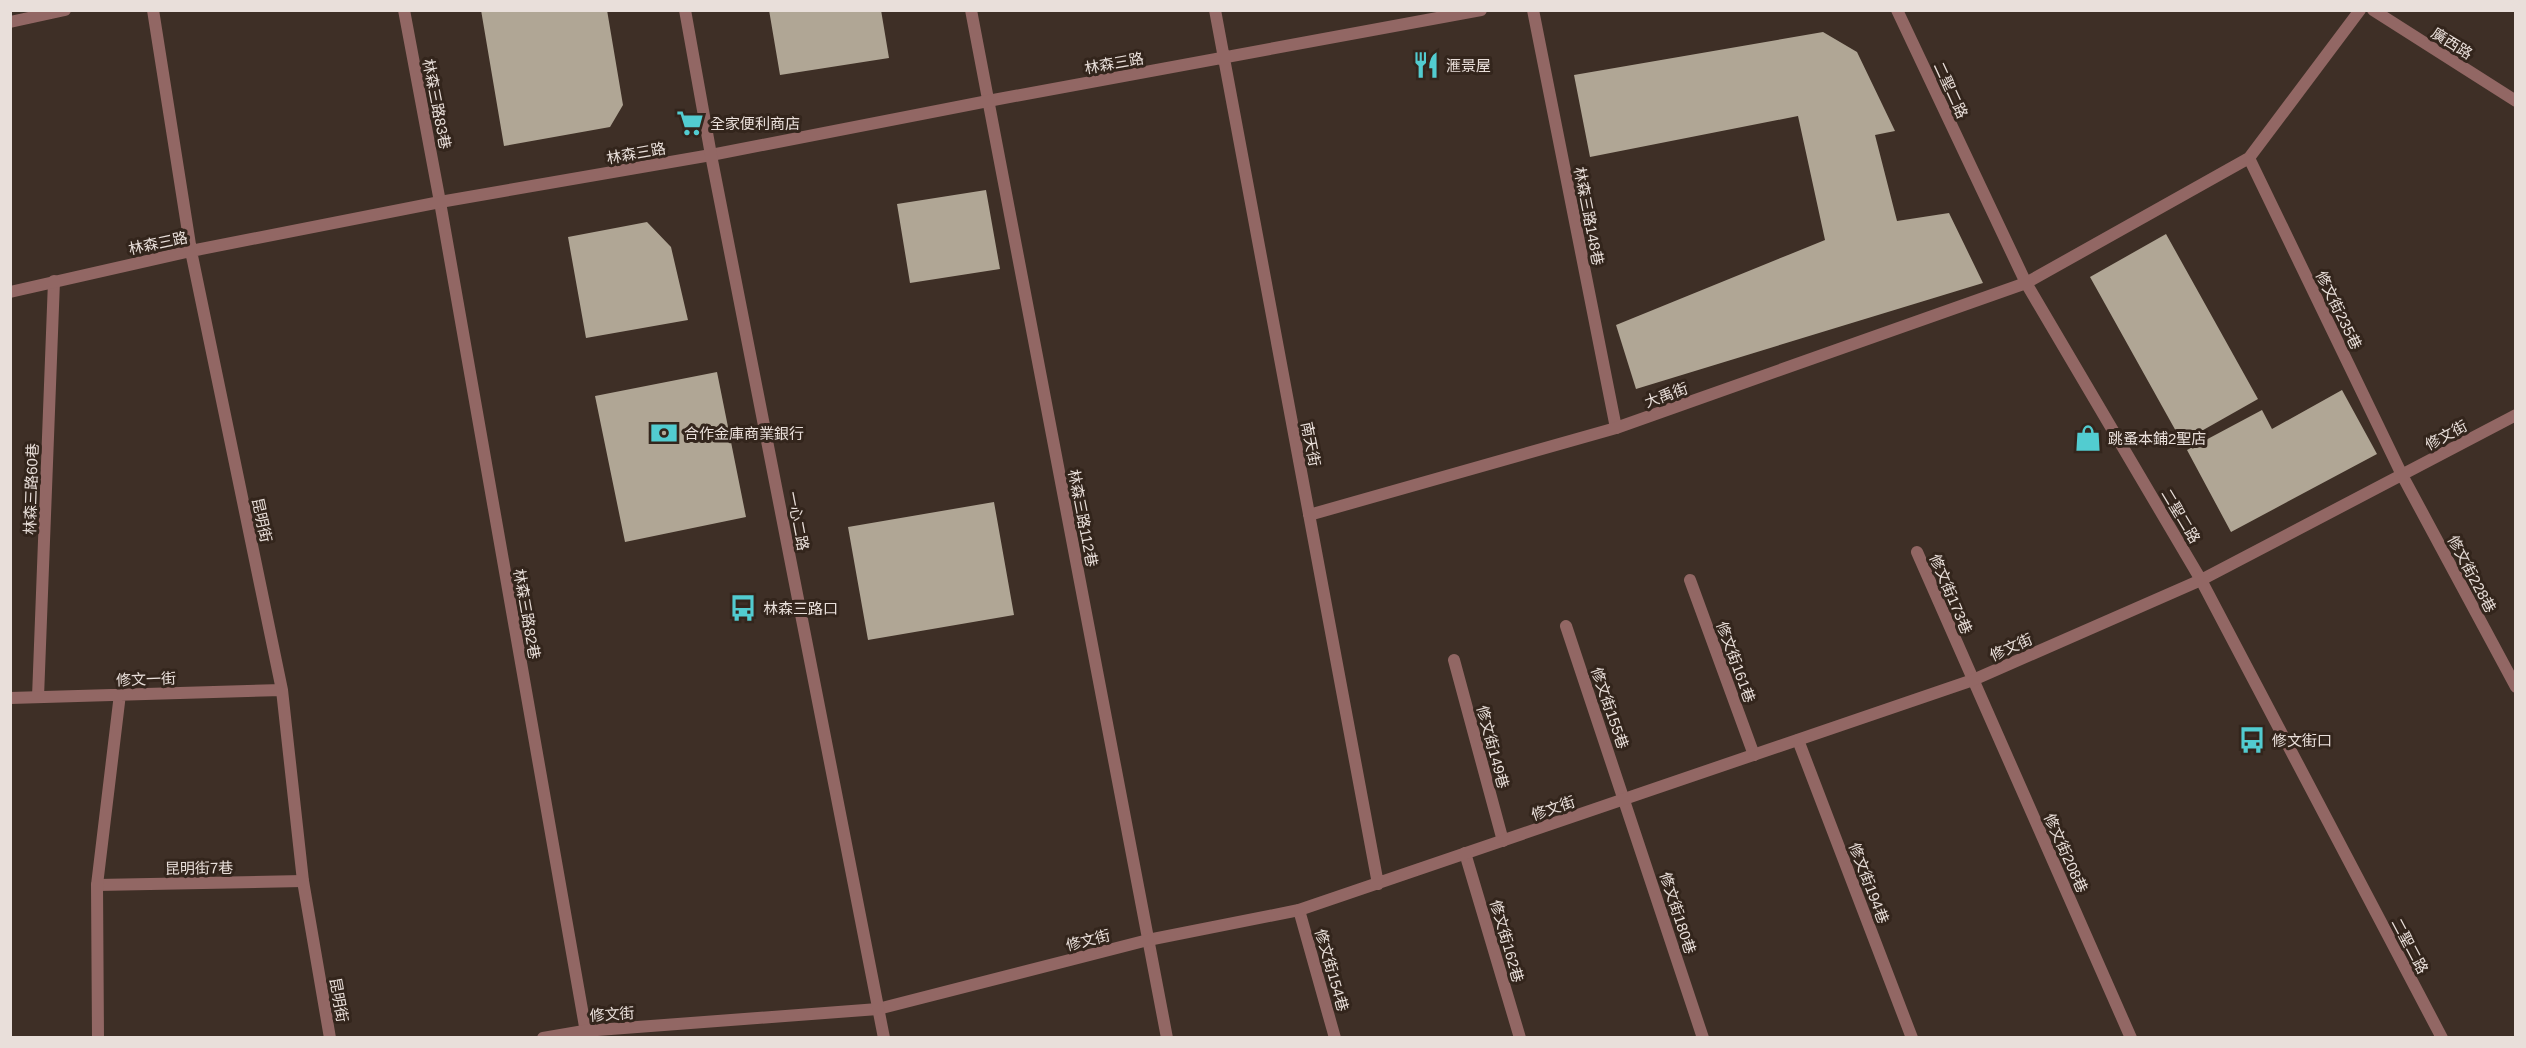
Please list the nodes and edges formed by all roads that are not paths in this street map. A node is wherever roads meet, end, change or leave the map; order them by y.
1 (65, 10) edge
2 (153, 10) edge
3 (404, 10) edge
4 (685, 10) edge
5 (971, 10) edge
6 (1215, 10) edge
7 (1481, 10) edge
8 (1533, 10) edge
9 (1897, 10) edge
10 (2360, 10) edge
11 (2373, 10) edge
12 (10, 22) edge
13 (1224, 58) junction
14 (988, 100) junction
15 (2516, 101) edge
16 (711, 155) junction
17 (2249, 158) junction
18 (440, 202) junction
19 (191, 251) junction
20 (54, 281) junction
21 (2026, 283) junction
22 (10, 292) edge
23 (2516, 415) edge
24 (1616, 428) junction
25 (2402, 475) junction
26 (1309, 515) junction
27 (1917, 552) dead end
28 (1690, 580) dead end
29 (2201, 580) junction
30 (1566, 626) dead end
31 (1454, 660) dead end
32 (1972, 681) junction
33 (2516, 687) edge
34 (282, 690) junction
35 (120, 694) junction
36 (38, 697) junction
37 (10, 698) edge
38 (1798, 740) junction
39 (1754, 755) junction
40 (1625, 799) junction
41 (1503, 841) junction
42 (1466, 853) junction
43 (303, 881) junction
44 (1378, 884) junction
45 (97, 885) junction
46 (1299, 910) junction
47 (1148, 940) junction
48 (878, 1010) junction
49 (585, 1034) edge
50 (98, 1038) edge
51 (330, 1038) edge
52 (543, 1038) edge
53 (884, 1038) edge
54 (1167, 1038) edge
55 (1335, 1038) edge
56 (1520, 1038) edge
57 (1703, 1038) edge
58 (1912, 1038) edge
59 (2131, 1038) edge
60 (2442, 1038) edge

1 - 12 street
2 - 19 street, 昆明街
3 - 18 street, 林森三路83巷
4 - 16 street, 一心二路
5 - 14 street, 林森三路112巷
6 - 13 street, 南天街
7 - 13 street, 林森三路
8 - 24 street, 林森三路148巷
9 - 21 street, 二聖二路
10 - 17 street
11 - 15 street, 廣西路
13 - 14 street, 林森三路
13 - 26 street, 南天街
14 - 16 street, 林森三路
14 - 47 street, 林森三路112巷
16 - 18 street, 林森三路
16 - 48 street, 一心二路
17 - 21 street, 大禹街
17 - 25 street, 修文街235巷
18 - 19 street, 林森三路
18 - 49 street, 林森三路82巷
19 - 20 street, 林森三路
19 - 34 street, 昆明街
20 - 22 street, 林森三路
20 - 36 street, 林森三路60巷
21 - 24 street, 大禹街
21 - 29 street, 二聖二路
23 - 25 street, 修文街
24 - 26 street, 大禹街
25 - 29 street, 修文街
25 - 33 street, 修文街228巷
26 - 44 street, 南天街
27 - 32 street, 修文街173巷
28 - 39 street, 修文街161巷
29 - 32 street, 修文街
29 - 60 street, 二聖二路
30 - 40 street, 修文街155巷
31 - 41 street, 修文街149巷
32 - 38 street, 修文街
32 - 59 street, 修文街208巷
34 - 35 street, 修文一街
34 - 43 street, 昆明街
35 - 36 street, 修文一街
35 - 45 street
36 - 37 street, 修文一街
38 - 39 street, 修文街
38 - 58 street, 修文街194巷
39 - 40 street, 修文街
40 - 41 street, 修文街
40 - 57 street, 修文街180巷
41 - 42 street, 修文街
42 - 44 street, 修文街
42 - 56 street, 修文街162巷
43 - 45 street, 昆明街7巷
43 - 51 street, 昆明街
44 - 46 street, 修文街
45 - 50 street
46 - 47 street, 修文街
46 - 55 street, 修文街154巷
47 - 48 street, 修文街
47 - 54 street, 林森三路112巷
48 - 49 street, 修文街
48 - 53 street, 一心二路
49 - 52 street, 修文街

